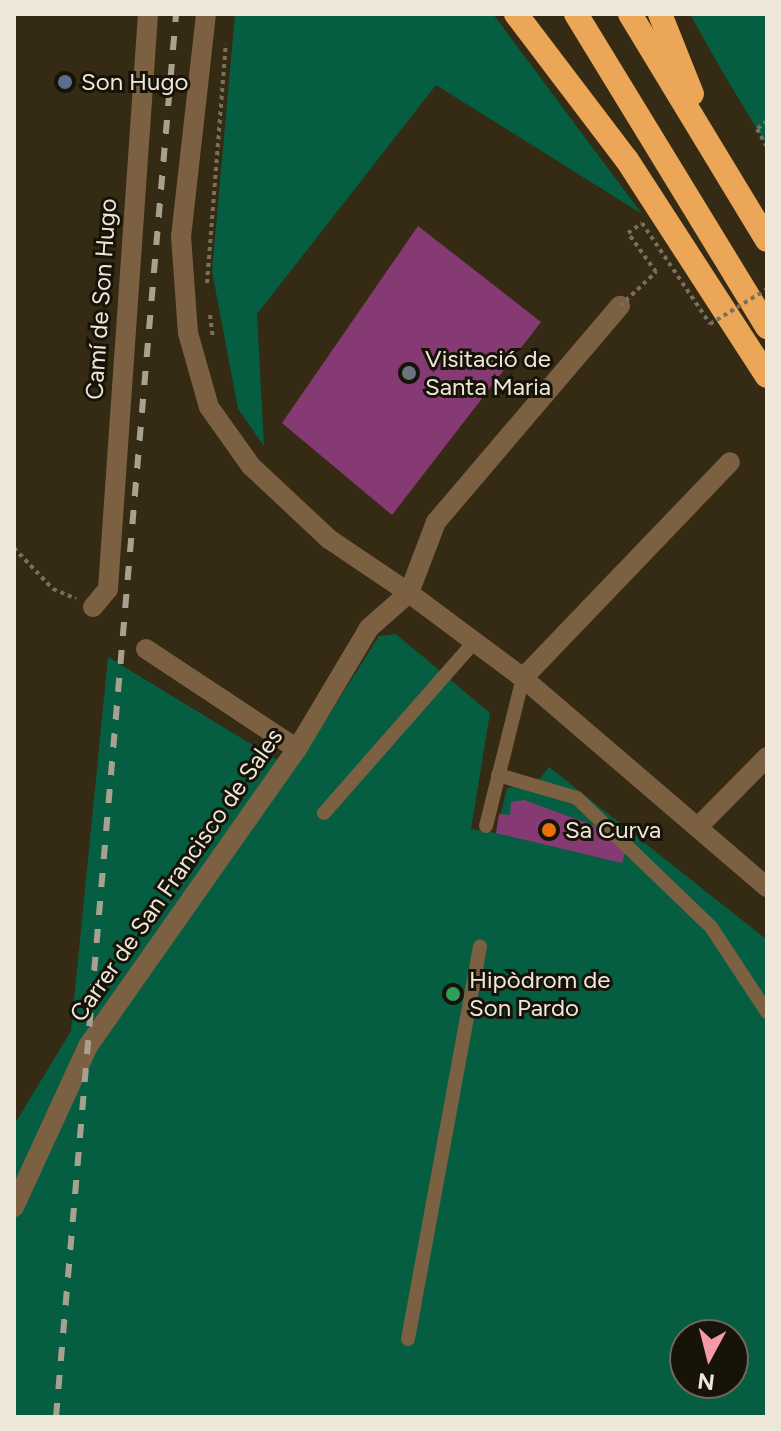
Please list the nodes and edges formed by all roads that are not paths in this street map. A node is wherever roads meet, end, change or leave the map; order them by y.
1 (148, 14) edge
2 (206, 14) edge
3 (516, 14) edge
4 (576, 14) edge
5 (630, 14) edge
6 (660, 14) edge
7 (716, 156) junction
8 (767, 240) edge
9 (620, 306) road end
10 (767, 327) edge
11 (767, 376) edge
12 (730, 462) dead end
13 (409, 593) junction
14 (93, 607) road end
15 (474, 642) junction
16 (146, 649) dead end
17 (523, 678) junction
18 (297, 749) junction
19 (767, 757) edge
20 (498, 775) junction
21 (324, 813) dead end
22 (486, 826) dead end
23 (698, 827) junction
24 (767, 887) edge
25 (480, 947) dead end
26 (767, 1012) edge
27 (14, 1207) edge
28 (408, 1339) dead end

1 - 14 street, Camí de Son Hugo
2 - 13 street
3 - 11 highway
4 - 10 highway
5 - 7 highway
6 - 7 highway
7 - 8 highway
9 - 13 street, Carrer de San Francisco de Sales
12 - 17 street
13 - 15 street
13 - 18 street, Carrer de San Francisco de Sales
15 - 17 street
15 - 21 lane
16 - 18 street
17 - 20 lane
17 - 23 street
18 - 27 street, Carrer de San Francisco de Sales
19 - 23 street
20 - 22 lane
20 - 26 lane
23 - 24 street
25 - 28 lane

